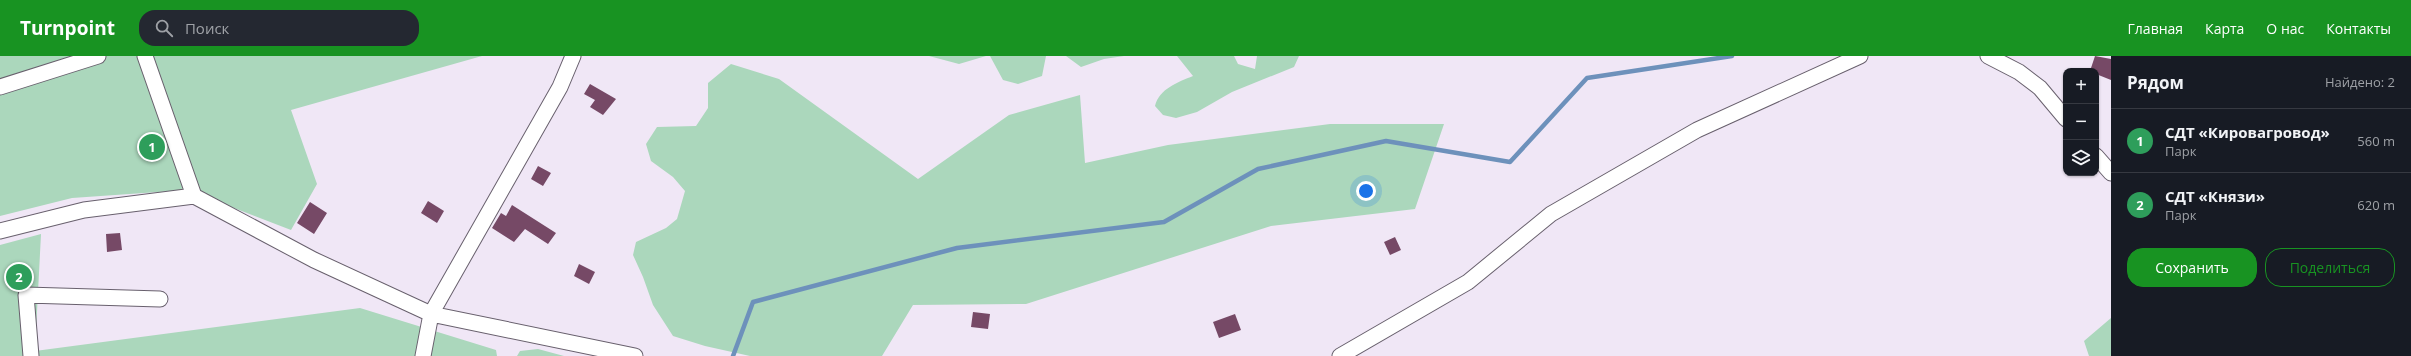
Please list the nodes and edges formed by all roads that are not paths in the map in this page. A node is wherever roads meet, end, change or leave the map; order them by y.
1 (98, 56) edge
2 (145, 56) edge
3 (573, 56) edge
4 (1860, 56) edge
5 (1988, 56) edge
6 (0, 87) edge
7 (2063, 115) edge
8 (2099, 158) edge
9 (2109, 166) edge
10 (194, 196) junction
11 (0, 231) edge
12 (160, 299) dead end
13 (431, 314) junction
14 (31, 356) edge
15 (423, 356) edge
16 (635, 356) edge
17 (1340, 356) edge

1 - 6 street
2 - 10 street
3 - 13 street
4 - 17 street
5 - 7 street
8 - 9 street
10 - 11 street
10 - 13 street
12 - 14 street
13 - 15 street
13 - 16 street

